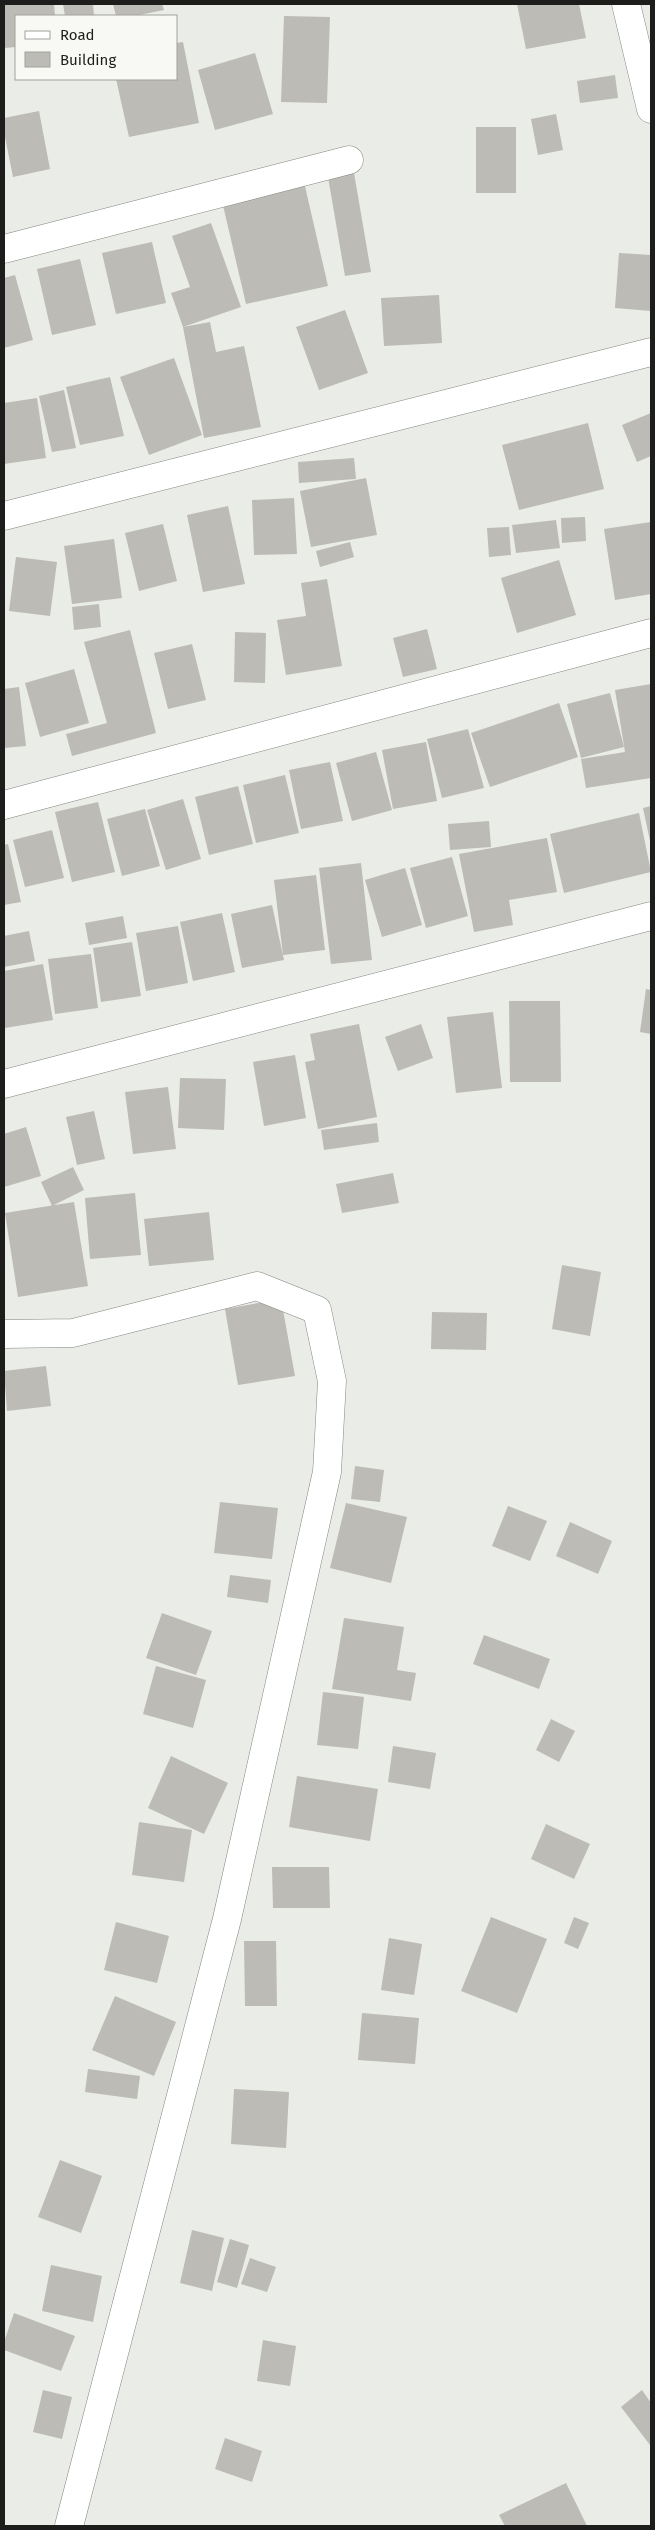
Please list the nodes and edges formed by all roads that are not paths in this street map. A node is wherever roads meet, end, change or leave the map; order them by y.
1 (626, 4) edge
2 (651, 108) edge
3 (349, 160) dead end
4 (4, 249) edge
5 (651, 352) edge
6 (4, 516) edge
7 (651, 633) edge
8 (4, 805) edge
9 (651, 916) edge
10 (4, 1084) edge
11 (4, 1334) edge
12 (69, 2526) edge

1 - 2 street
3 - 4 street
5 - 6 street
7 - 8 street
9 - 10 street
11 - 12 street

